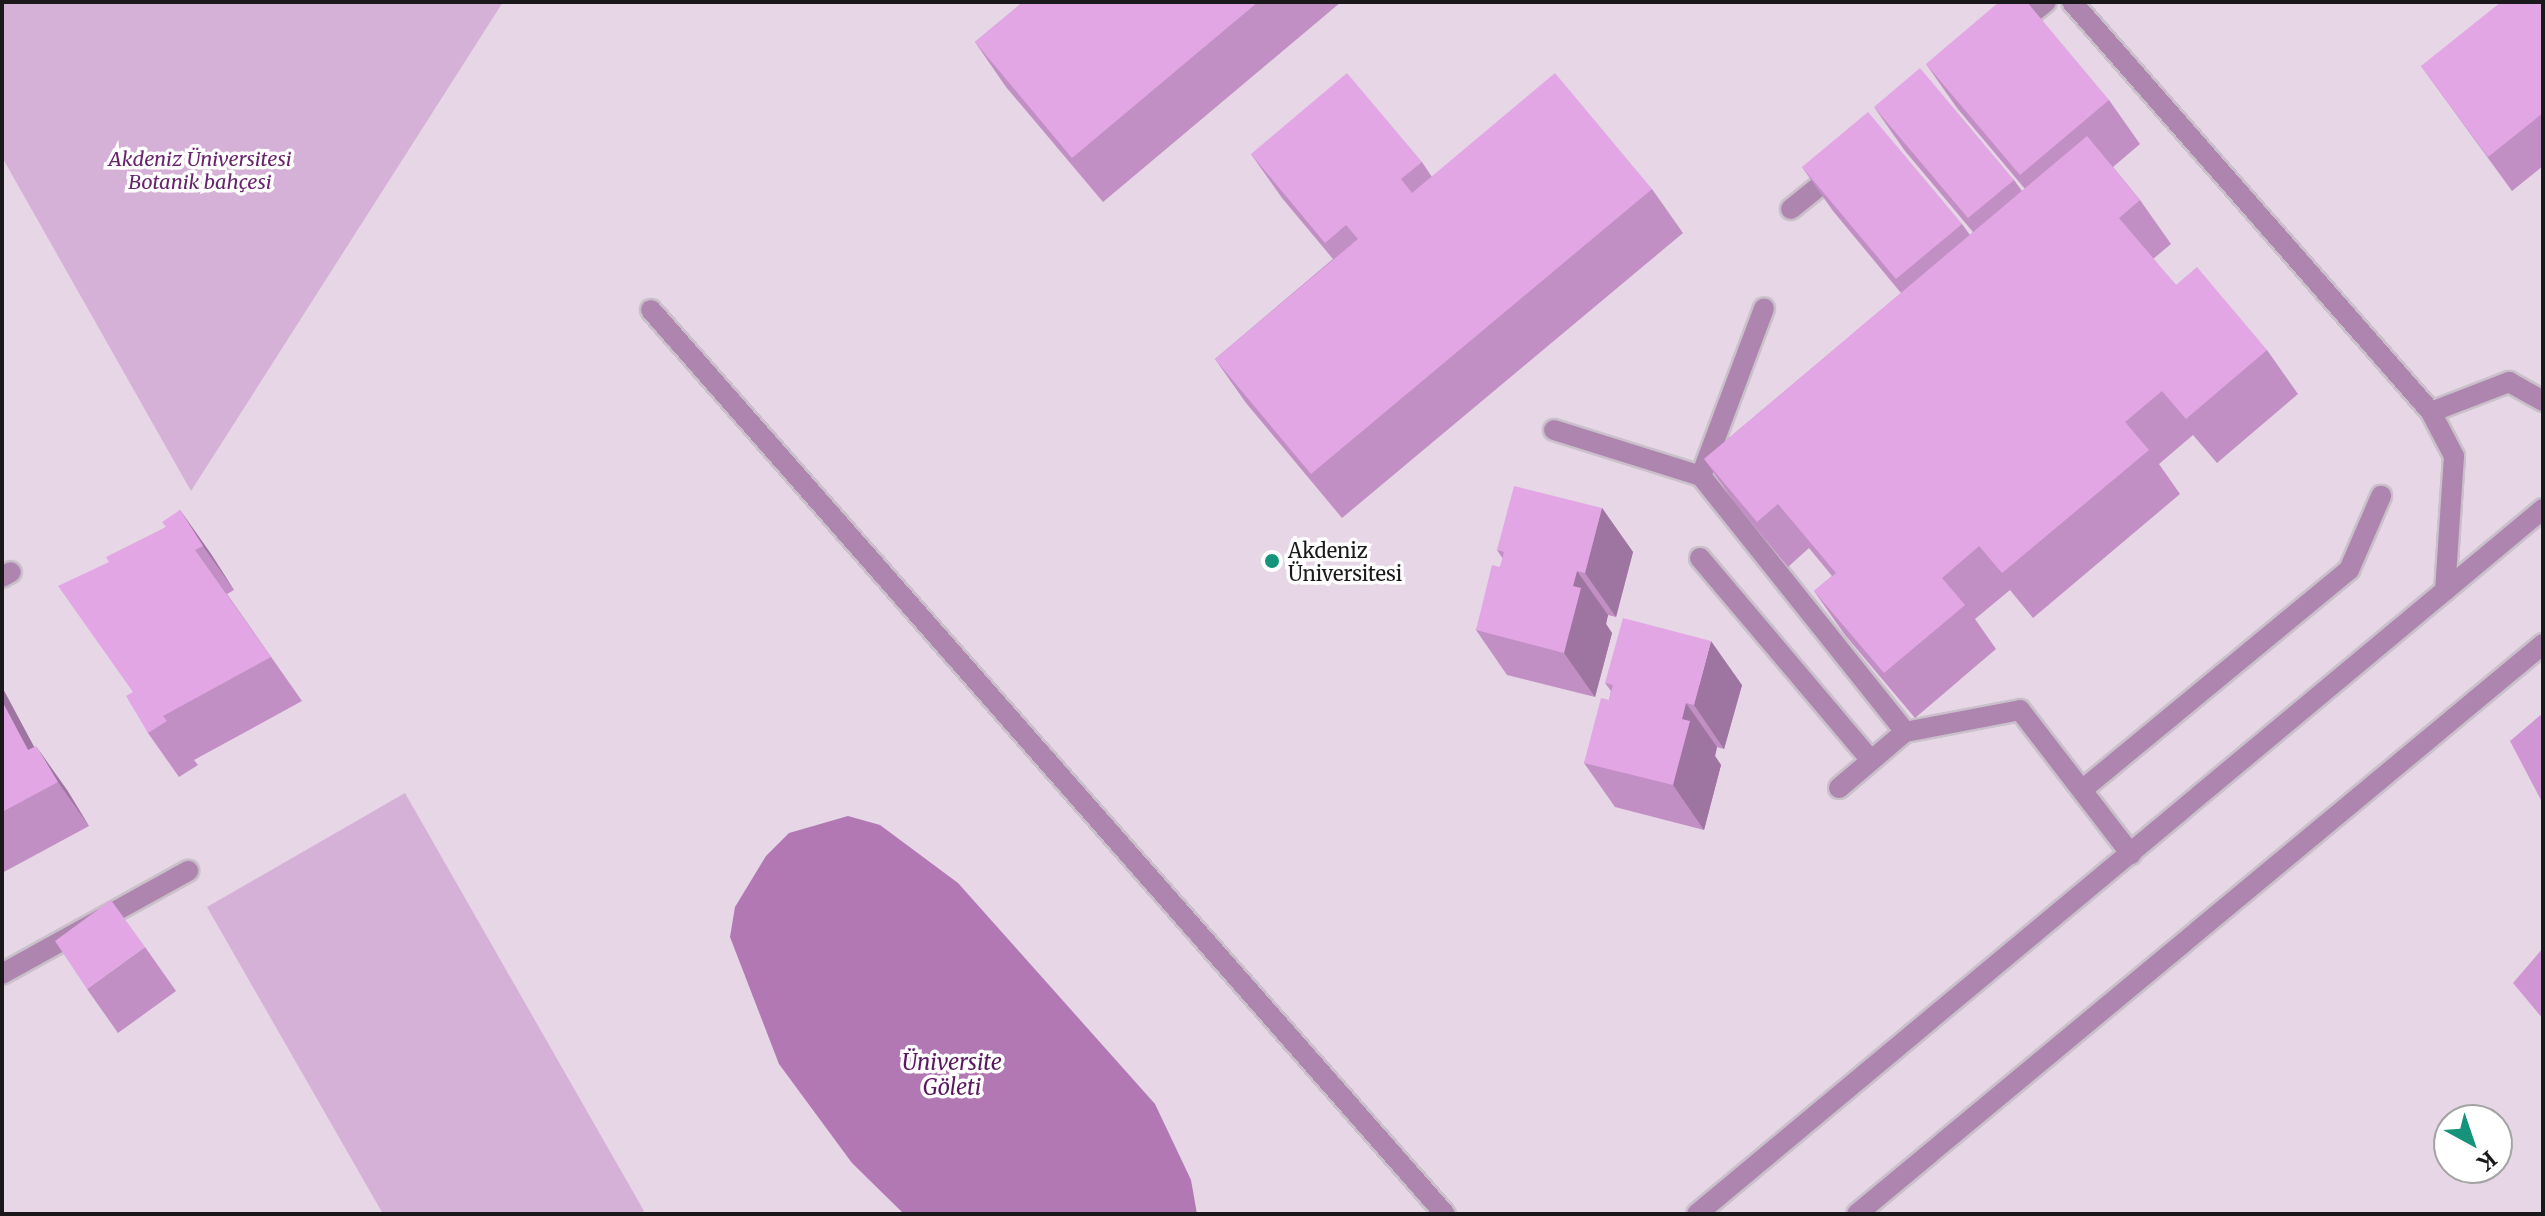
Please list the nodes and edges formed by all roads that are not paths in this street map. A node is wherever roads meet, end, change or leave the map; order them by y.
1 (2046, 2) edge
2 (2072, 2) edge
3 (1997, 41) edge
4 (1852, 160) edge
5 (1791, 209) dead end
6 (1764, 308) dead end
7 (651, 310) dead end
8 (2543, 401) edge
9 (2431, 412) junction
10 (1554, 430) dead end
11 (1701, 476) junction
12 (2381, 496) dead end
13 (2543, 509) edge
14 (1700, 558) dead end
15 (2445, 591) junction
16 (2543, 644) edge
17 (1905, 732) junction
18 (1871, 760) junction
19 (1839, 788) dead end
20 (2082, 790) junction
21 (2131, 854) junction
22 (188, 871) dead end
23 (2, 974) edge
24 (1445, 1214) edge
25 (1697, 1214) edge
26 (1857, 1214) edge

1 - 3 street
2 - 9 street
4 - 5 street
6 - 11 street
7 - 24 street
8 - 9 street
9 - 15 street
10 - 11 street
11 - 17 street
12 - 20 street
13 - 15 street
14 - 18 street
15 - 21 street
16 - 26 street
17 - 18 street
17 - 20 street
18 - 19 street
20 - 21 street
21 - 25 street
22 - 23 street

